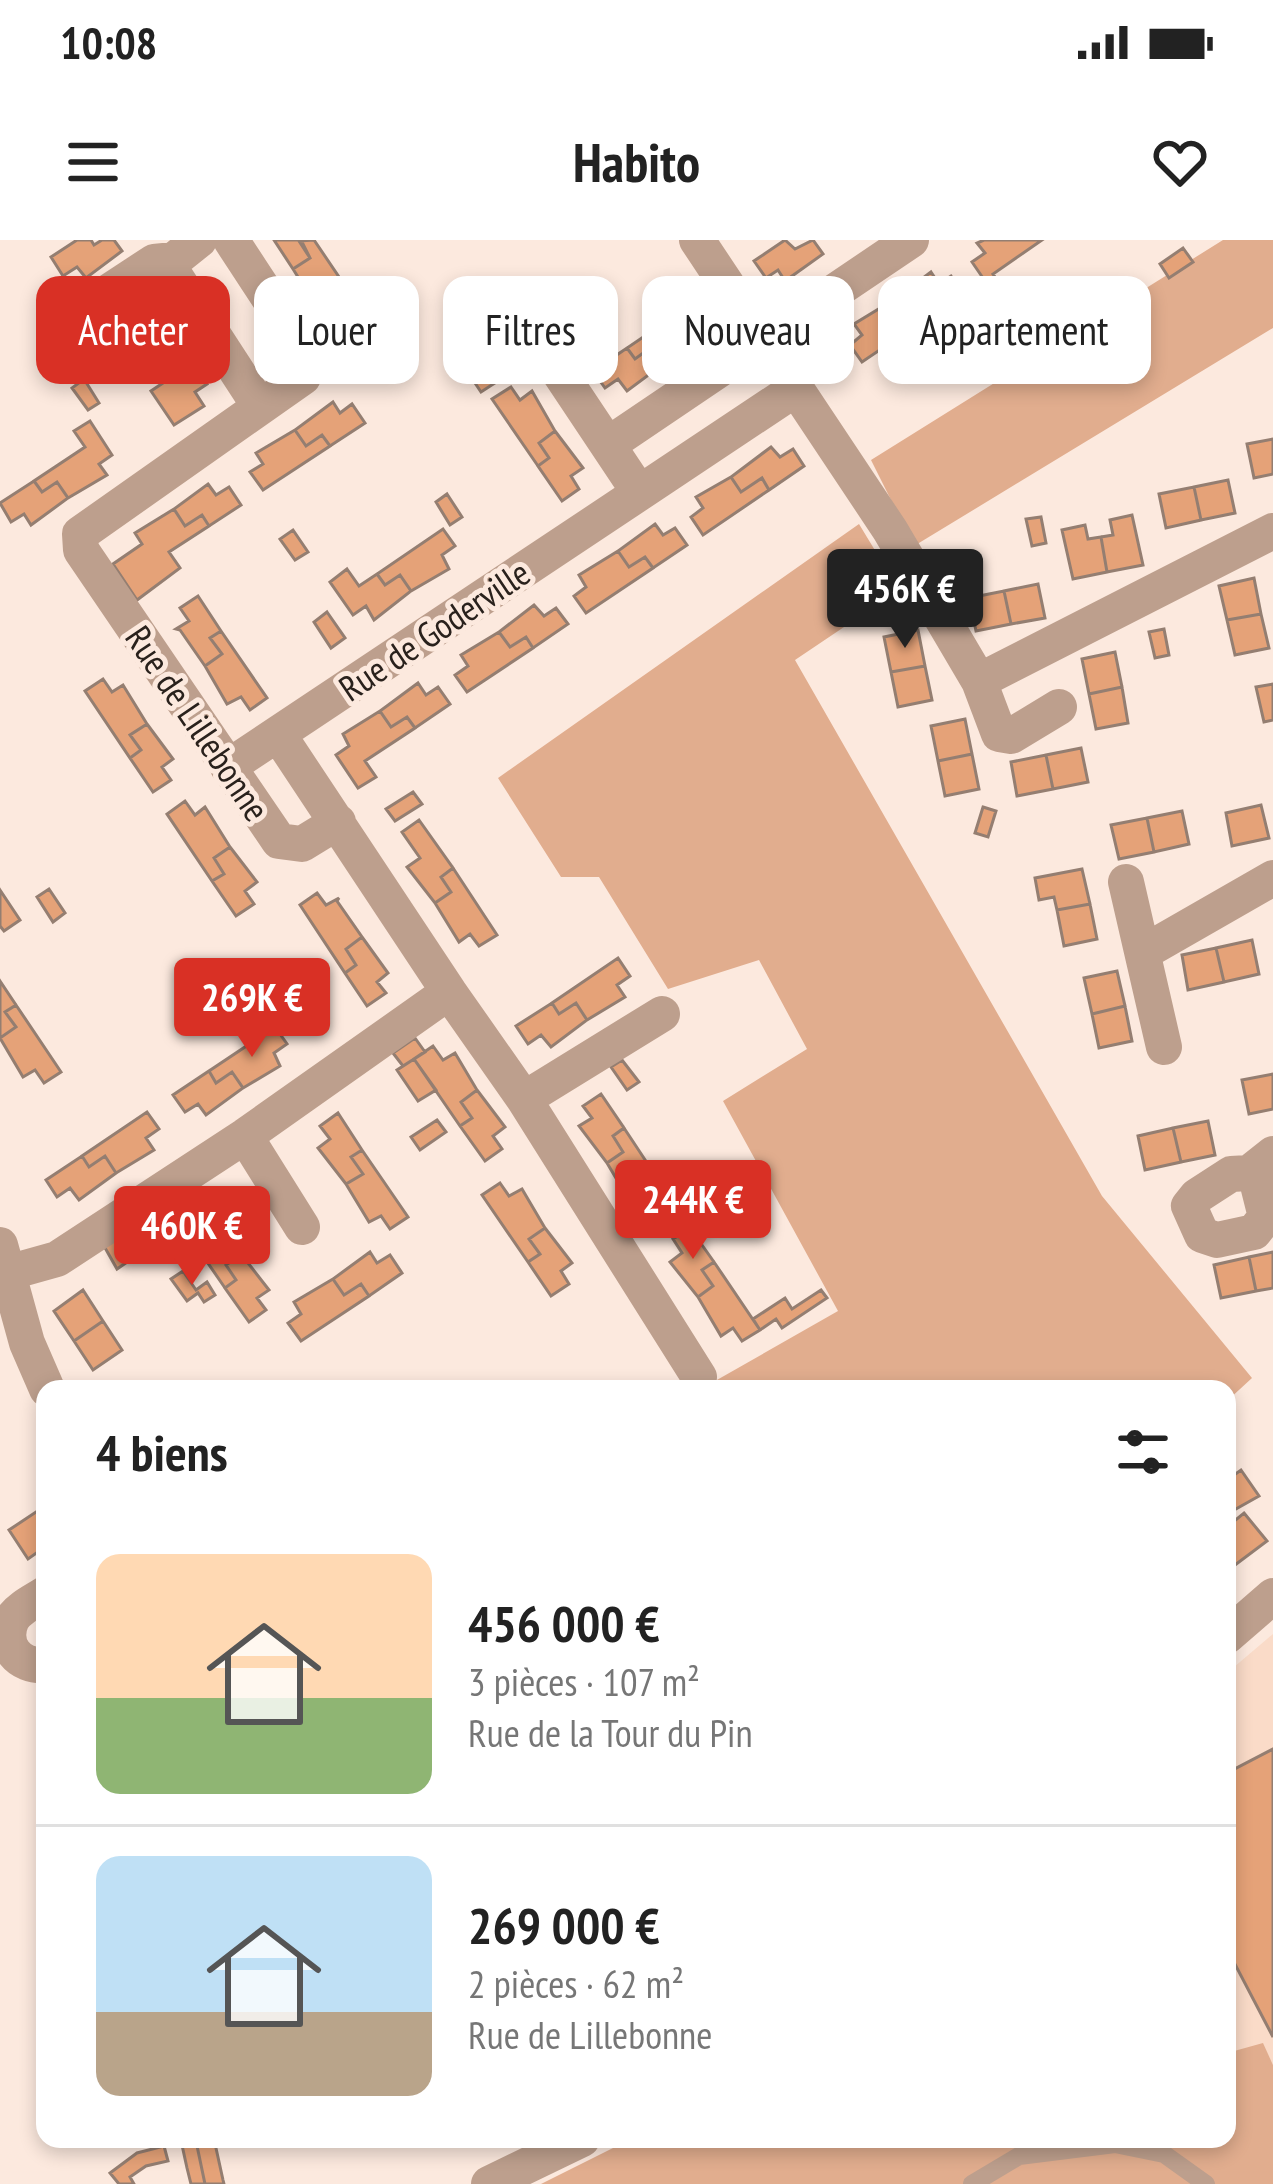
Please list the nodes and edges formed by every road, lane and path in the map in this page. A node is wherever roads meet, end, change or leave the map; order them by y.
1 (231, 240) edge
2 (698, 240) edge
3 (911, 240) edge
4 (187, 250) edge
5 (133, 276) edge
6 (722, 276) edge
7 (854, 279) edge
8 (568, 384) edge
9 (699, 384) edge
10 (793, 384) edge
11 (796, 388) junction
12 (260, 407) junction
13 (609, 444) junction
14 (639, 492) junction
15 (1273, 531) edge
16 (979, 681) junction
17 (1059, 707) dead end
18 (278, 734) junction
19 (228, 767) junction
20 (338, 822) junction
21 (1273, 878) edge
22 (1126, 882) dead end
23 (1144, 952) junction
24 (449, 992) junction
25 (662, 1014) dead end
26 (1164, 1047) dead end
27 (524, 1099) junction
28 (245, 1136) junction
29 (302, 1227) dead end
30 (4, 1259) edge
31 (699, 1377) dead end
32 (42, 1380) edge
33 (1273, 1596) edge
34 (36, 1600) edge
35 (1236, 1628) edge
36 (36, 1666) edge
37 (563, 2148) edge
38 (1082, 2148) edge
39 (1134, 2148) edge
40 (489, 2184) edge
41 (972, 2184) edge
42 (1206, 2184) edge

1 - 12 street
2 - 6 street
3 - 7 street
4 - 5 street
4 - 12 street
8 - 13 street
9 - 13 street
10 - 11 street
11 - 14 street, Rue de Goderville
11 - 16 street
12 - 19 street, Rue de Lillebonne
13 - 14 street
14 - 18 street, Rue de Goderville
15 - 16 street
16 - 17 street
18 - 19 street, Rue de Goderville
18 - 20 street, Rue de Lillebonne
19 - 20 street, Rue de Lillebonne
20 - 24 street, Rue de Lillebonne
21 - 23 street
22 - 23 street
23 - 26 street
24 - 27 street, Rue de Lillebonne
24 - 28 street
25 - 27 street
27 - 31 street, Rue de Lillebonne
28 - 29 street
28 - 30 street
30 - 32 street
33 - 35 street
34 - 36 street
37 - 40 street
38 - 41 lane
39 - 42 lane

